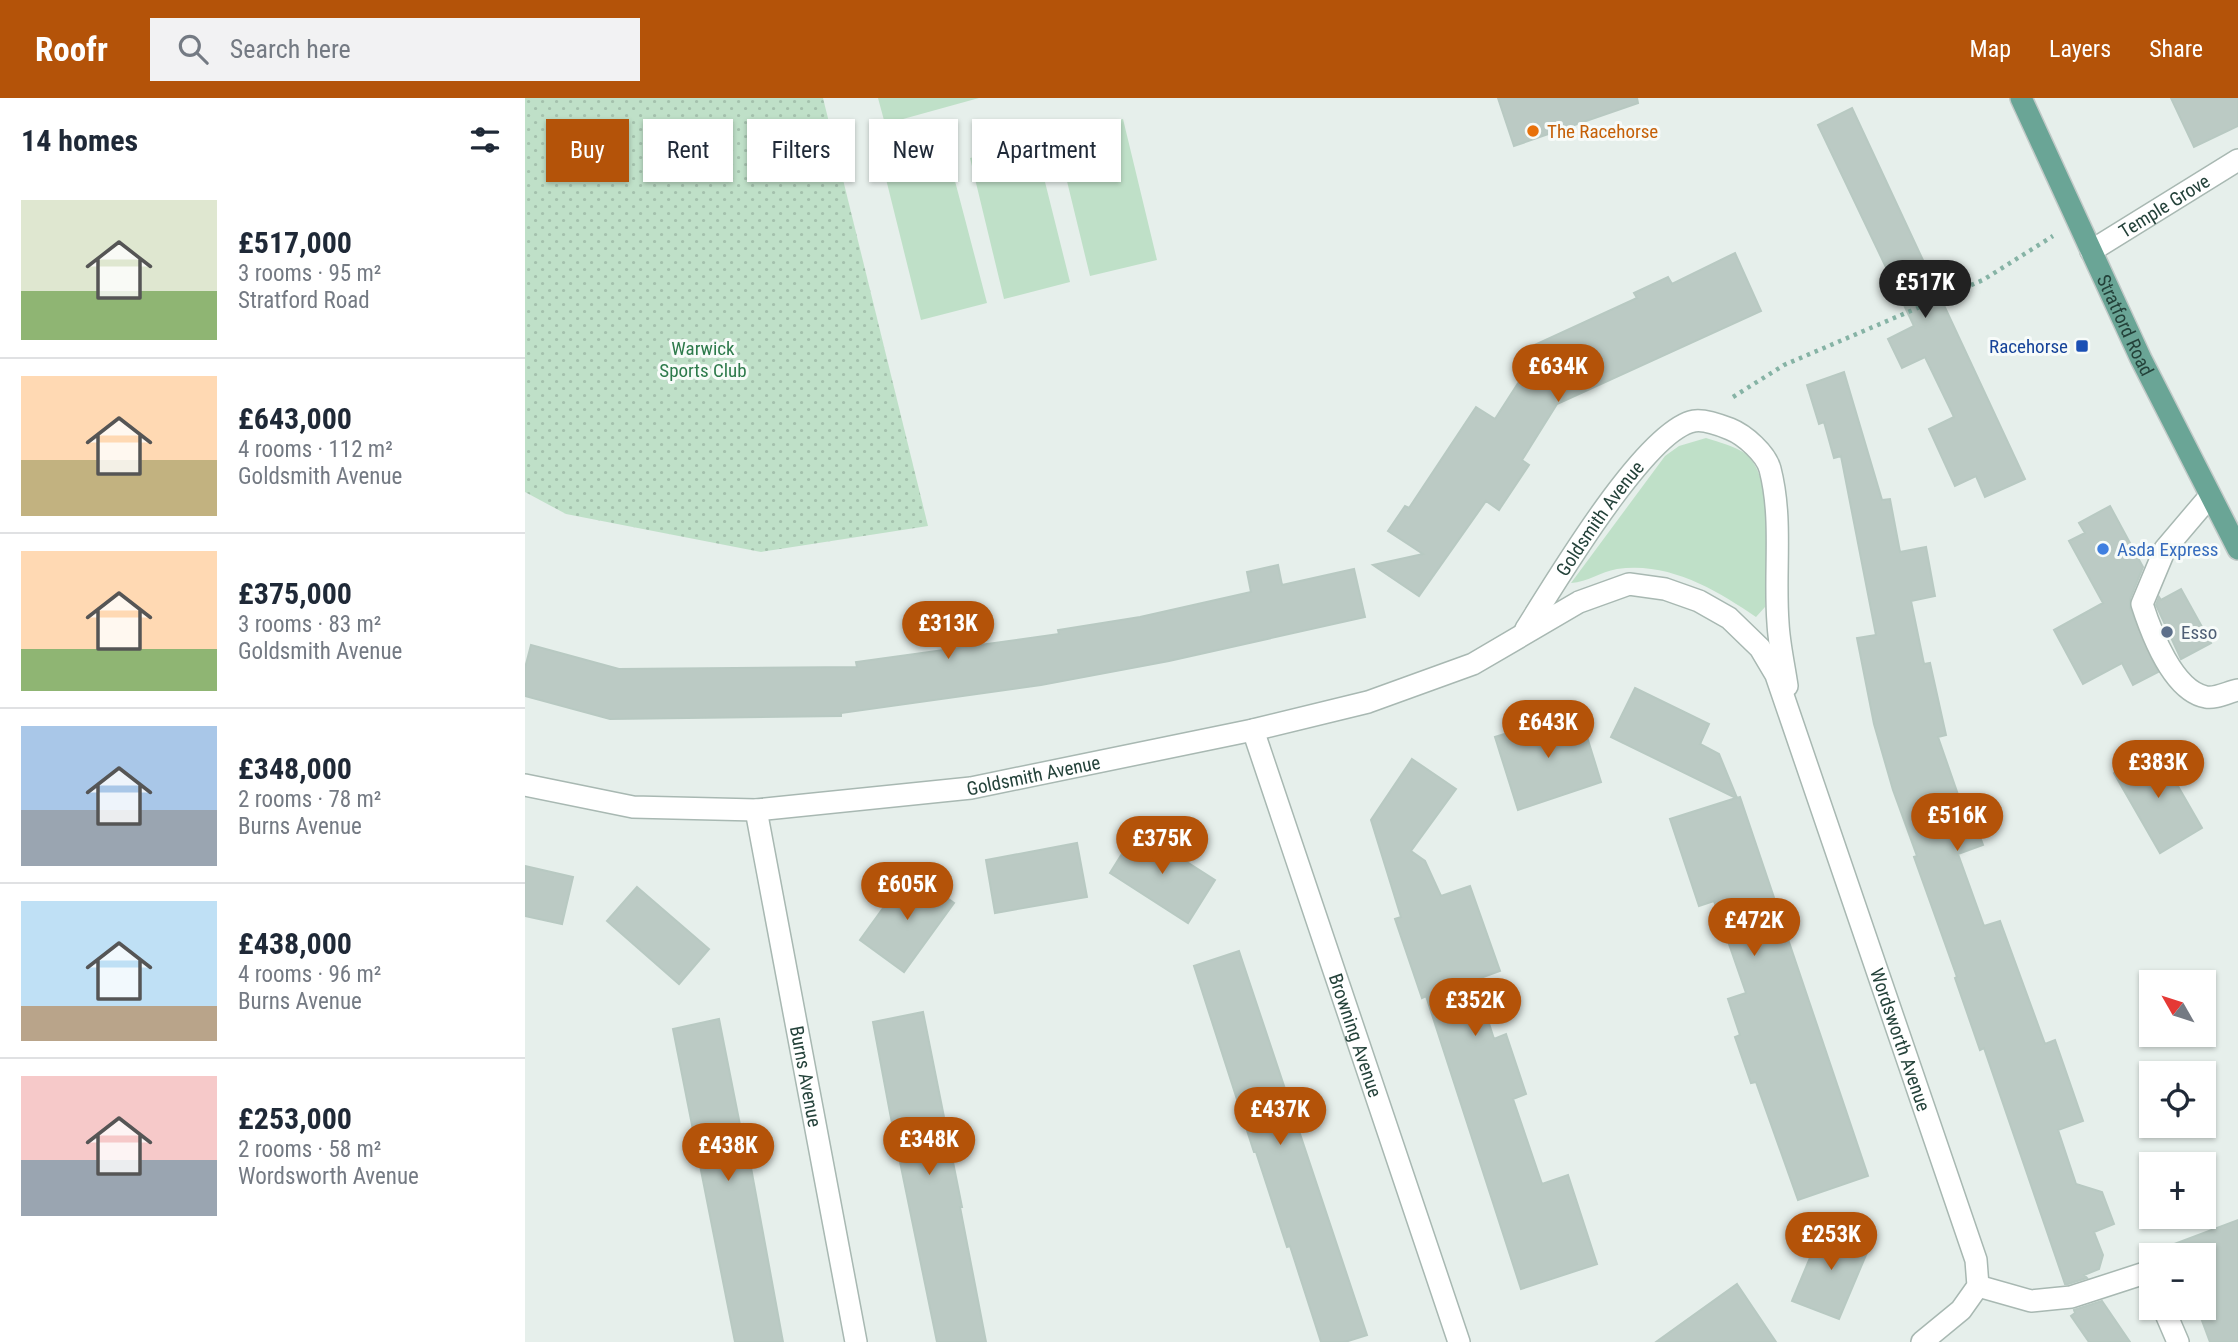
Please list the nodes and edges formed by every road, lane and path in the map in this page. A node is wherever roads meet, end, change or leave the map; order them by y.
1 (2021, 98) edge
2 (2238, 160) edge
3 (2077, 220) junction
4 (2091, 251) junction
5 (1694, 421) junction
6 (2210, 496) junction
7 (2238, 549) edge
8 (1699, 601) joint
9 (1523, 634) junction
10 (2238, 690) edge
11 (1792, 718) junction
12 (1253, 730) junction
13 (525, 785) edge
14 (756, 810) junction
15 (2139, 1275) edge
16 (1978, 1286) junction
17 (2169, 1320) edge
18 (856, 1342) edge
19 (1459, 1342) edge
20 (1922, 1342) edge
21 (2178, 1342) edge

1 - 3 main road, Stratford Road
2 - 4 street, Temple Grove
3 - 4 main road, Stratford Road
3 - 5 path
4 - 6 main road, Stratford Road
5 - 9 street, Goldsmith Avenue
5 - 11 street, Wordsworth Avenue
6 - 7 main road, Stratford Road
6 - 10 street
8 - 9 street, Goldsmith Avenue
8 - 11 street, Wordsworth Avenue
9 - 12 street, Goldsmith Avenue
11 - 16 street, Wordsworth Avenue
12 - 14 street, Goldsmith Avenue
12 - 19 street, Browning Avenue
13 - 14 street, Goldsmith Avenue
14 - 18 street, Burns Avenue
15 - 16 street
16 - 20 street
17 - 21 street

